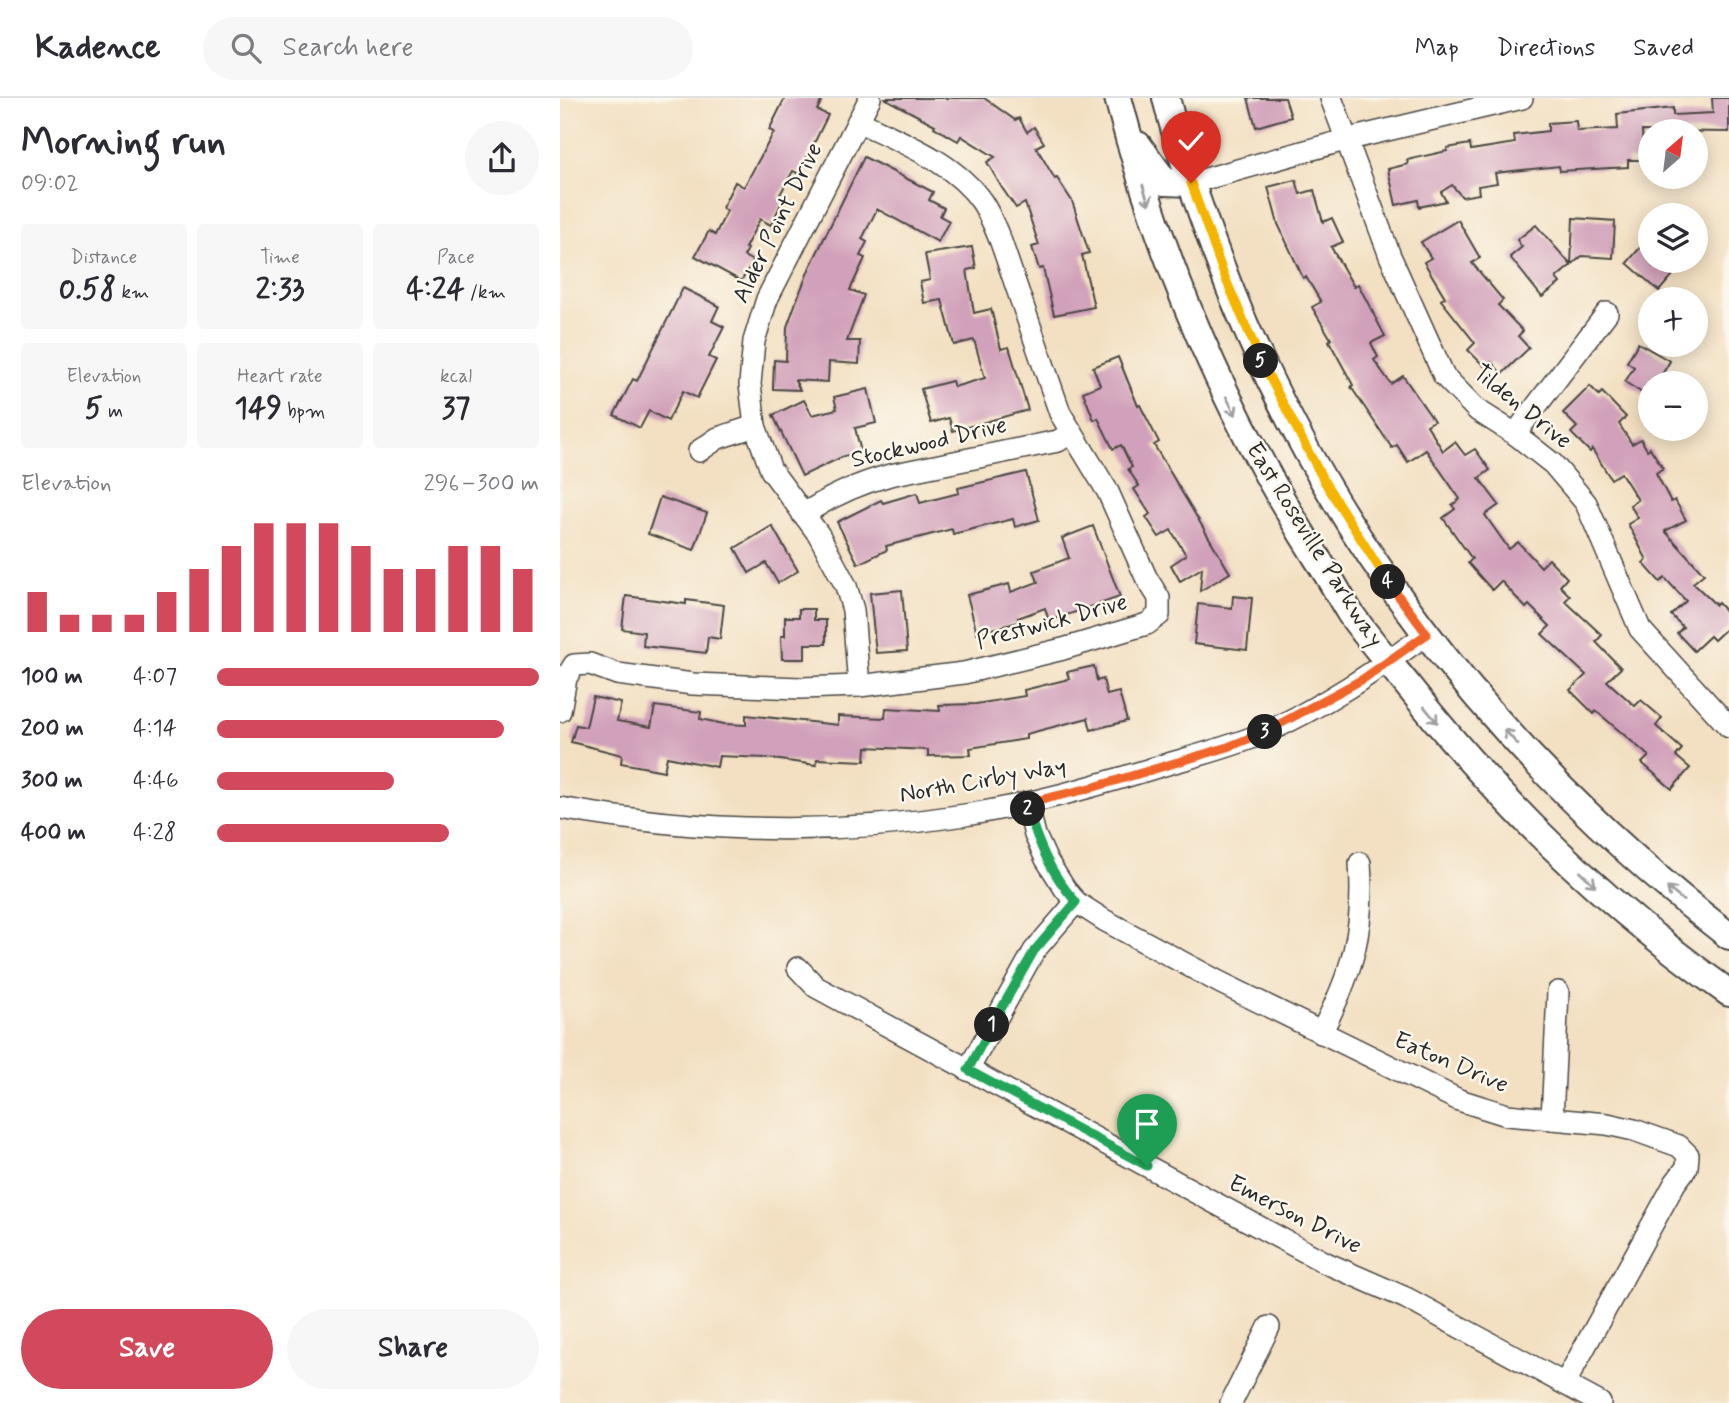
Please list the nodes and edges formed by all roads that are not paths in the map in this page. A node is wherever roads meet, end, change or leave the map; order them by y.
1 (870, 98) edge
2 (1118, 98) edge
3 (1166, 98) edge
4 (1331, 98) edge
5 (1521, 98) edge
6 (858, 121) junction
7 (1126, 130) junction
8 (1345, 140) junction
9 (1191, 183) junction
10 (1607, 313) dead end
11 (755, 426) junction
12 (1071, 433) junction
13 (1515, 434) junction
14 (699, 451) dead end
15 (803, 515) junction
16 (1427, 634) junction
17 (1388, 662) junction
18 (859, 686) junction
19 (560, 711) edge
20 (1729, 727) edge
21 (1027, 803) junction
22 (560, 808) edge
23 (1360, 863) dead end
24 (1076, 902) junction
25 (1729, 936) edge
26 (798, 968) dead end
27 (1558, 992) dead end
28 (1729, 993) edge
29 (1321, 1033) junction
30 (968, 1070) junction
31 (1552, 1119) junction
32 (1269, 1327) dead end
33 (1565, 1383) junction
34 (1231, 1403) edge
35 (1600, 1403) edge

1 - 6 street, Alder Point Drive
2 - 7 main road, East Roseville Parkway
3 - 9 main road, East Roseville Parkway
4 - 8 street, Tilden Drive
5 - 8 street
6 - 11 street, Alder Point Drive
6 - 12 street, Prestwick Drive
7 - 9 main road
7 -> 17 main road, East Roseville Parkway
8 - 9 street
8 - 13 street, Tilden Drive
9 - 16 main road, East Roseville Parkway
10 - 13 street
11 - 14 street
11 - 15 street, Alder Point Drive
12 - 15 street, Stockwood Drive
12 - 18 street, Prestwick Drive
13 - 20 street, Tilden Drive
15 - 18 street, Alder Point Drive
16 - 17 street, North Cirby Way
25 -> 16 main road, East Roseville Parkway
17 - 21 street, North Cirby Way
17 -> 28 main road, East Roseville Parkway
18 - 19 street, Prestwick Drive
21 - 22 street, North Cirby Way
21 - 24 street, Eaton Drive
23 - 29 street
24 - 29 street, Eaton Drive
24 - 30 street
26 - 30 street, Emerson Drive
27 - 31 street
29 - 31 street, Eaton Drive
30 - 33 street, Emerson Drive
31 - 33 street, Eaton Drive
32 - 34 street
33 - 35 street, Emerson Drive

